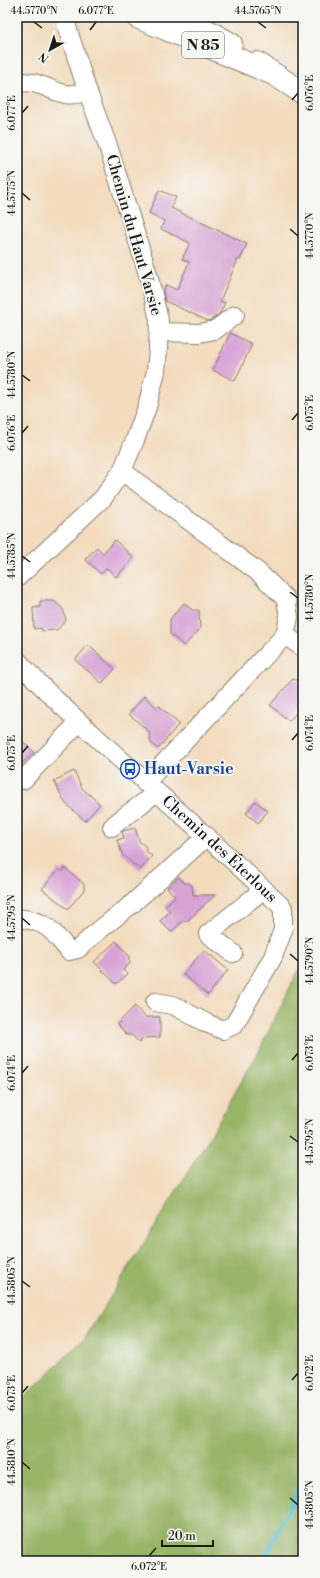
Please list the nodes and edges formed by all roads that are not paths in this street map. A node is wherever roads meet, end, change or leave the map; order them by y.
1 (67, 17) edge
2 (137, 17) edge
3 (183, 17) edge
4 (270, 72) junction
5 (17, 83) edge
6 (87, 90) junction
7 (303, 94) edge
8 (234, 315) dead end
9 (159, 332) junction
10 (122, 471) junction
11 (17, 578) edge
12 (285, 635) junction
13 (303, 648) edge
14 (17, 660) edge
15 (79, 722) junction
16 (22, 780) dead end
17 (150, 787) junction
18 (112, 827) dead end
19 (207, 836) junction
20 (264, 890) junction
21 (17, 918) edge
22 (233, 953) dead end
23 (155, 1002) dead end

1 - 6 street, Chemin du Haut Varsie
2 - 4 main road, N 85
3 - 4 main road, N 85
4 - 7 main road, N 85
5 - 6 street
6 - 9 street, Chemin du Haut Varsie
8 - 9 street
9 - 10 street, Chemin du Haut Varsie
10 - 11 street, Chemin du Haut Varsie
10 - 12 street
12 - 13 street
12 - 17 street
14 - 15 street, Chemin des Éterlous
15 - 16 street
15 - 17 street, Chemin des Éterlous
17 - 18 street
17 - 19 street, Chemin des Éterlous
19 - 20 street, Chemin des Éterlous
19 - 21 street
20 - 22 street
20 - 23 street, Chemin des Éterlous

